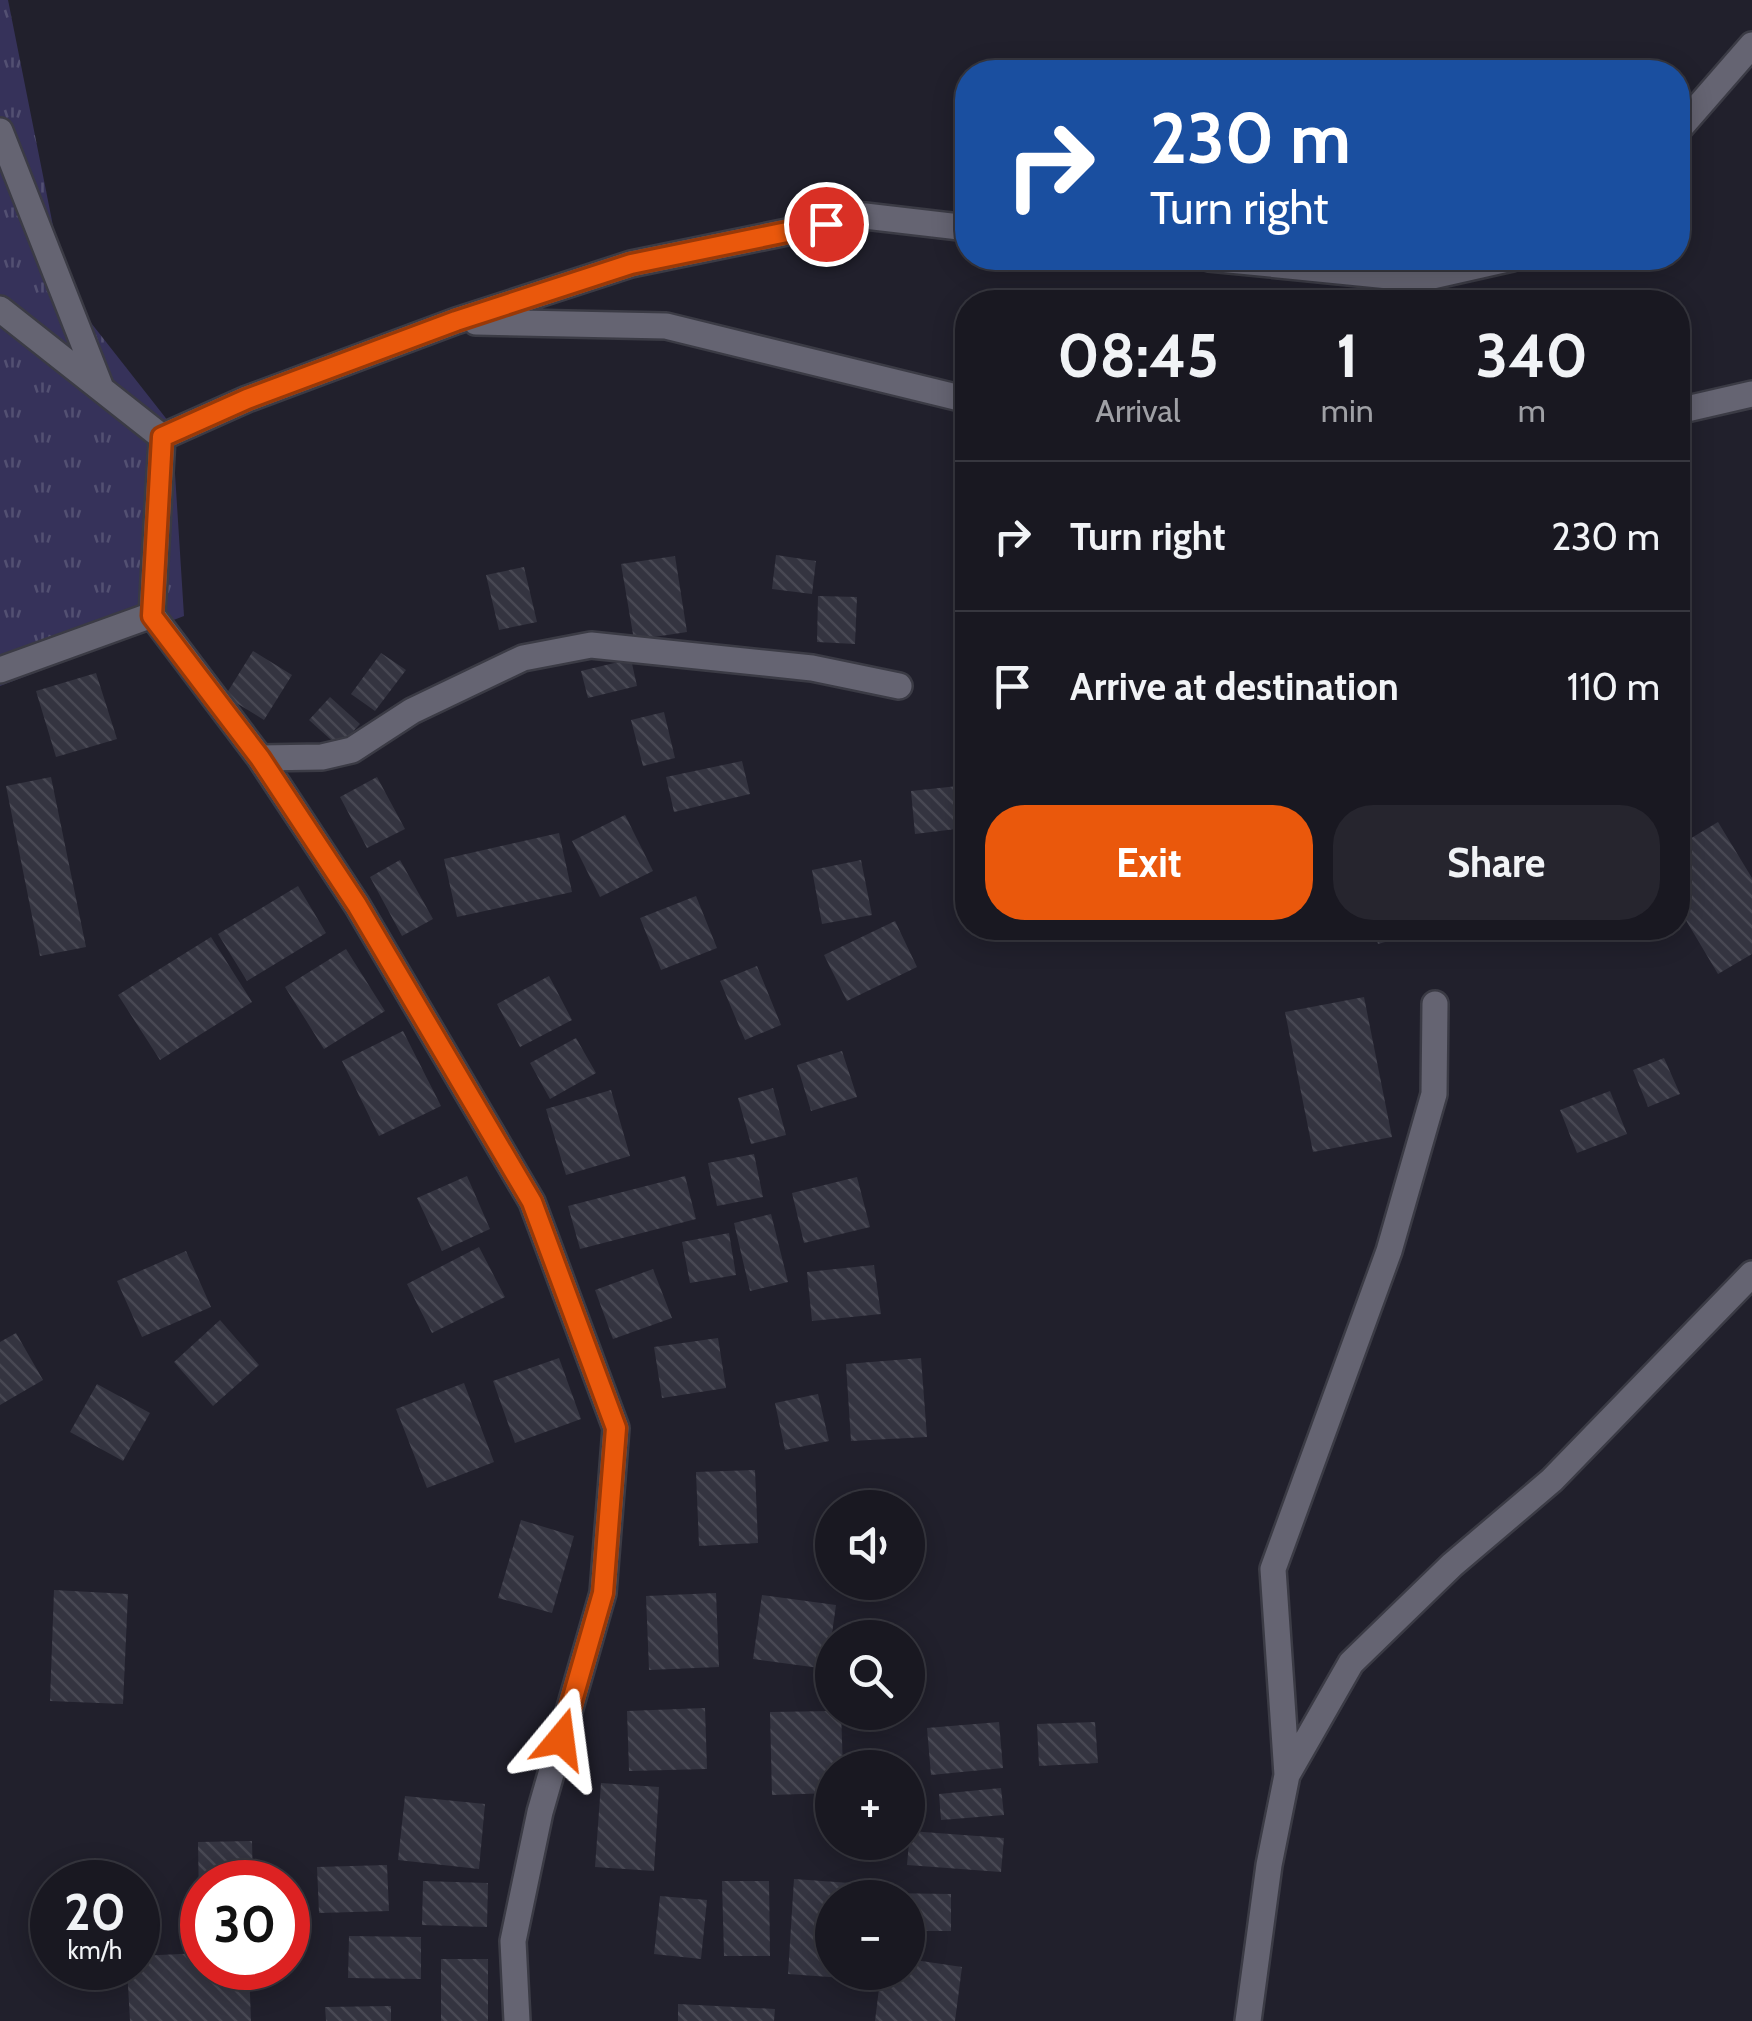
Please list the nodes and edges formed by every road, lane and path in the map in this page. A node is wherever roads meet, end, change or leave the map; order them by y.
1 (1752, 45) edge
2 (1690, 116) edge
3 (0, 131) edge
4 (955, 226) edge
5 (1329, 270) edge
6 (1459, 270) edge
7 (0, 309) edge
8 (456, 321) junction
9 (100, 388) junction
10 (1752, 394) edge
11 (955, 397) edge
12 (1690, 408) edge
13 (162, 437) junction
14 (152, 616) junction
15 (0, 670) edge
16 (899, 686) dead end
17 (260, 758) junction
18 (1435, 1004) dead end
19 (1752, 1274) edge
20 (1287, 1775) junction
21 (516, 2021) edge
22 (1248, 2021) edge

1 - 2 street
3 - 9 street
4 - 8 street
5 - 6 street
7 - 9 street
8 - 11 street
8 - 13 street
9 - 13 street
10 - 12 street
13 - 14 street
14 - 15 street
14 - 17 street
16 - 17 street
17 - 21 street
18 - 20 street
19 - 20 street
20 - 22 street

